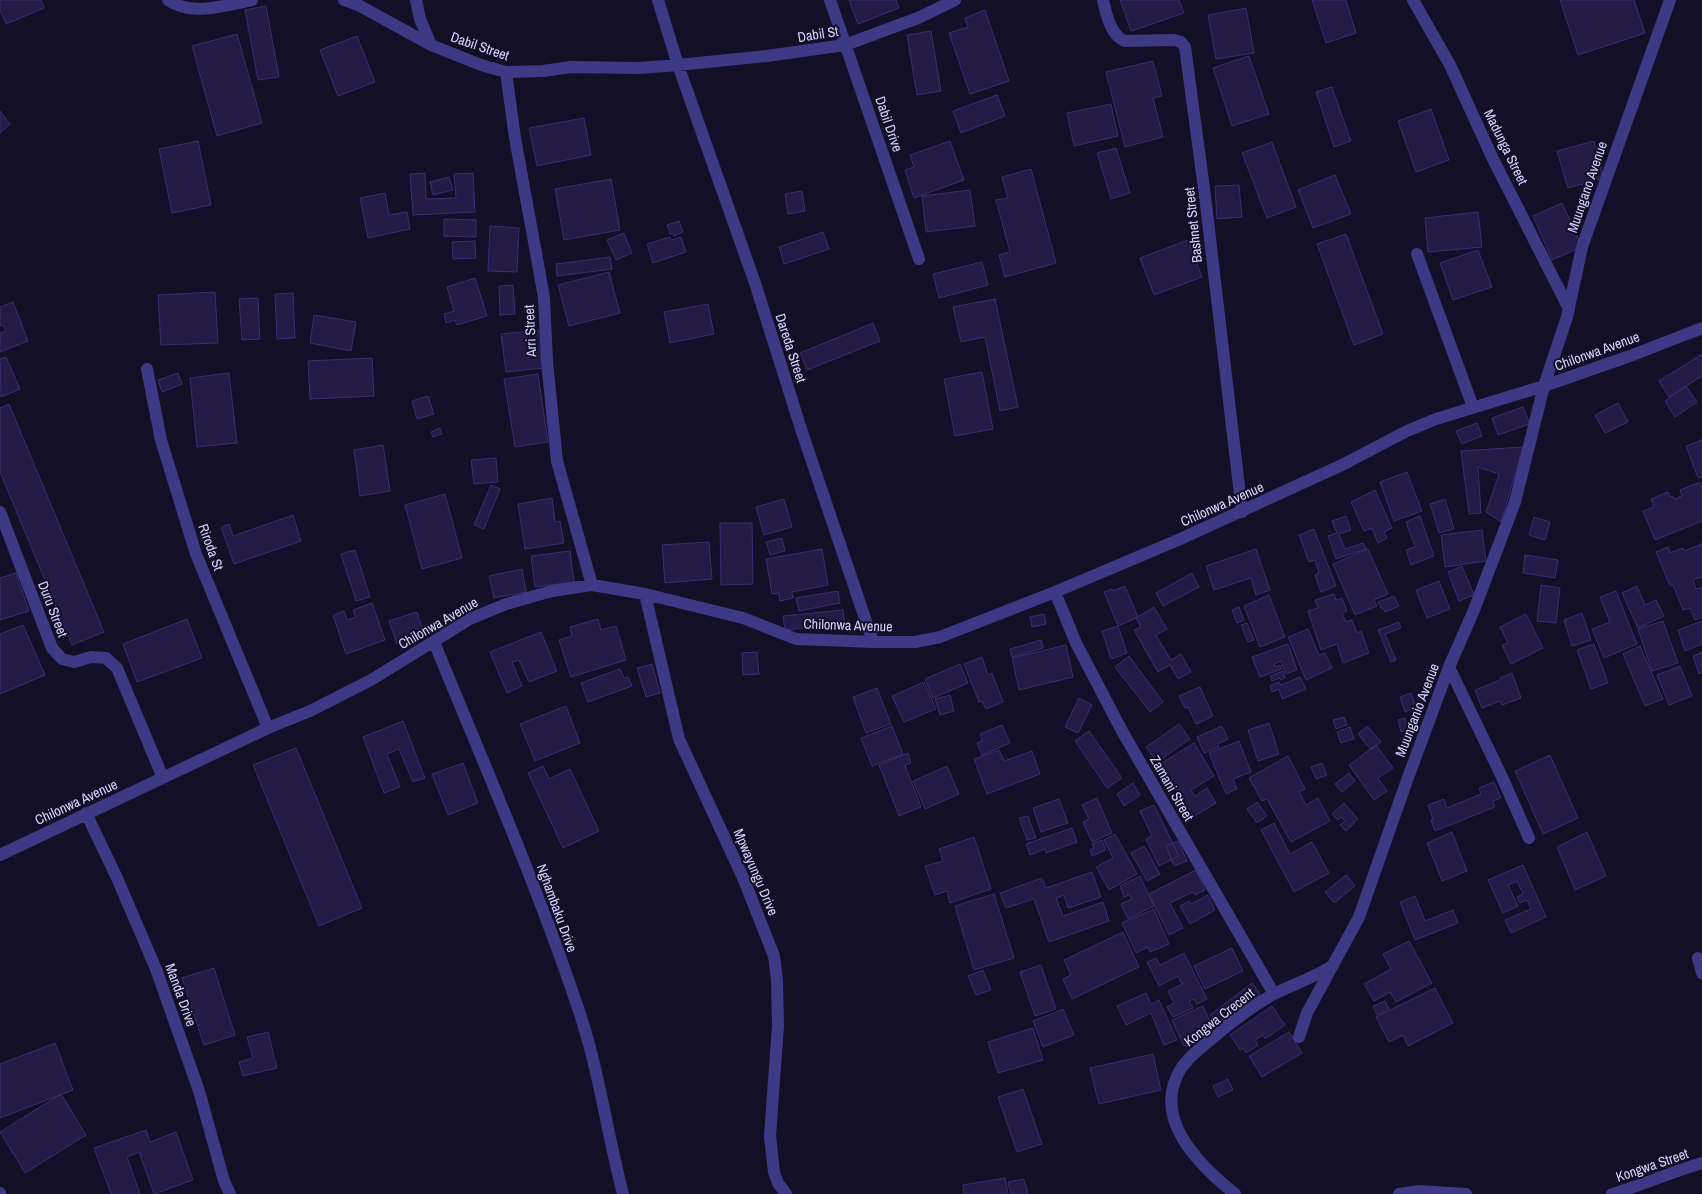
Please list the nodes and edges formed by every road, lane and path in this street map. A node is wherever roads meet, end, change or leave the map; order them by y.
1 (168, 0) edge
2 (252, 0) edge
3 (344, 0) edge
4 (416, 0) edge
5 (658, 0) edge
6 (830, 0) edge
7 (954, 0) edge
8 (1102, 0) edge
9 (1413, 0) edge
10 (1670, 0) edge
11 (432, 45) junction
12 (845, 45) junction
13 (678, 65) junction
14 (506, 72) junction
15 (1417, 254) dead end
16 (919, 259) dead end
17 (1569, 310) junction
18 (1702, 328) edge
19 (147, 369) dead end
20 (1544, 386) junction
21 (1473, 408) junction
22 (0, 512) edge
23 (1242, 512) junction
24 (592, 585) junction
25 (1055, 592) junction
26 (646, 594) junction
27 (434, 642) junction
28 (873, 642) junction
29 (1450, 667) junction
30 (268, 728) junction
31 (164, 778) junction
32 (86, 813) junction
33 (1529, 838) dead end
34 (0, 855) edge
35 (1698, 958) dead end
36 (1332, 966) junction
37 (1702, 973) edge
38 (1274, 994) junction
39 (1299, 1037) dead end
40 (1702, 1164) edge
41 (230, 1194) edge
42 (623, 1194) edge
43 (786, 1194) edge
44 (1235, 1194) edge
45 (1399, 1194) edge
46 (1466, 1194) edge
47 (1612, 1194) edge

1 - 2 street
3 - 11 street, Dabil Street
4 - 11 street
5 - 13 street, Dareda Street
6 - 12 street, Dabil Drive
7 - 12 street, Dabil St
8 - 23 street, Bashnet Street
9 - 17 street, Madunga Street
10 - 17 street, Muungano Avenue
11 - 14 street, Dabil Street
12 - 13 street, Dabil St
12 - 16 street, Dabil Drive
13 - 14 street, Dabil Street
13 - 28 street, Dareda Street
14 - 24 street, Arri Street
15 - 21 street
17 - 20 street, Muungano Avenue
18 - 20 street, Chilonwa Avenue
19 - 30 street, Riroda St
20 - 21 street, Chilonwa Avenue
20 - 29 street, Muunganio Avenue
21 - 23 street, Chilonwa Avenue
22 - 31 street, Duru Street
23 - 25 street, Chilonwa Avenue
24 - 26 street, Chilonwa Avenue
24 - 27 street, Chilonwa Avenue
25 - 28 street, Chilonwa Avenue
25 - 38 street, Zamani Street
26 - 28 street, Chilonwa Avenue
26 - 43 street, Mpwayungu Drive
27 - 30 street, Chilonwa Avenue
27 - 42 street, Nghambaku Drive
29 - 33 street
29 - 36 street, Muunganio Avenue
30 - 31 street, Chilonwa Avenue
31 - 32 street, Chilonwa Avenue
32 - 34 street, Chilonwa Avenue
32 - 41 street, Manda Drive
35 - 37 street
36 - 38 street, Kongwa Crecent
36 - 39 street, Muunganio Avenue
38 - 44 street, Kongwa Crecent
40 - 47 street, Kongwa Street
45 - 46 street

